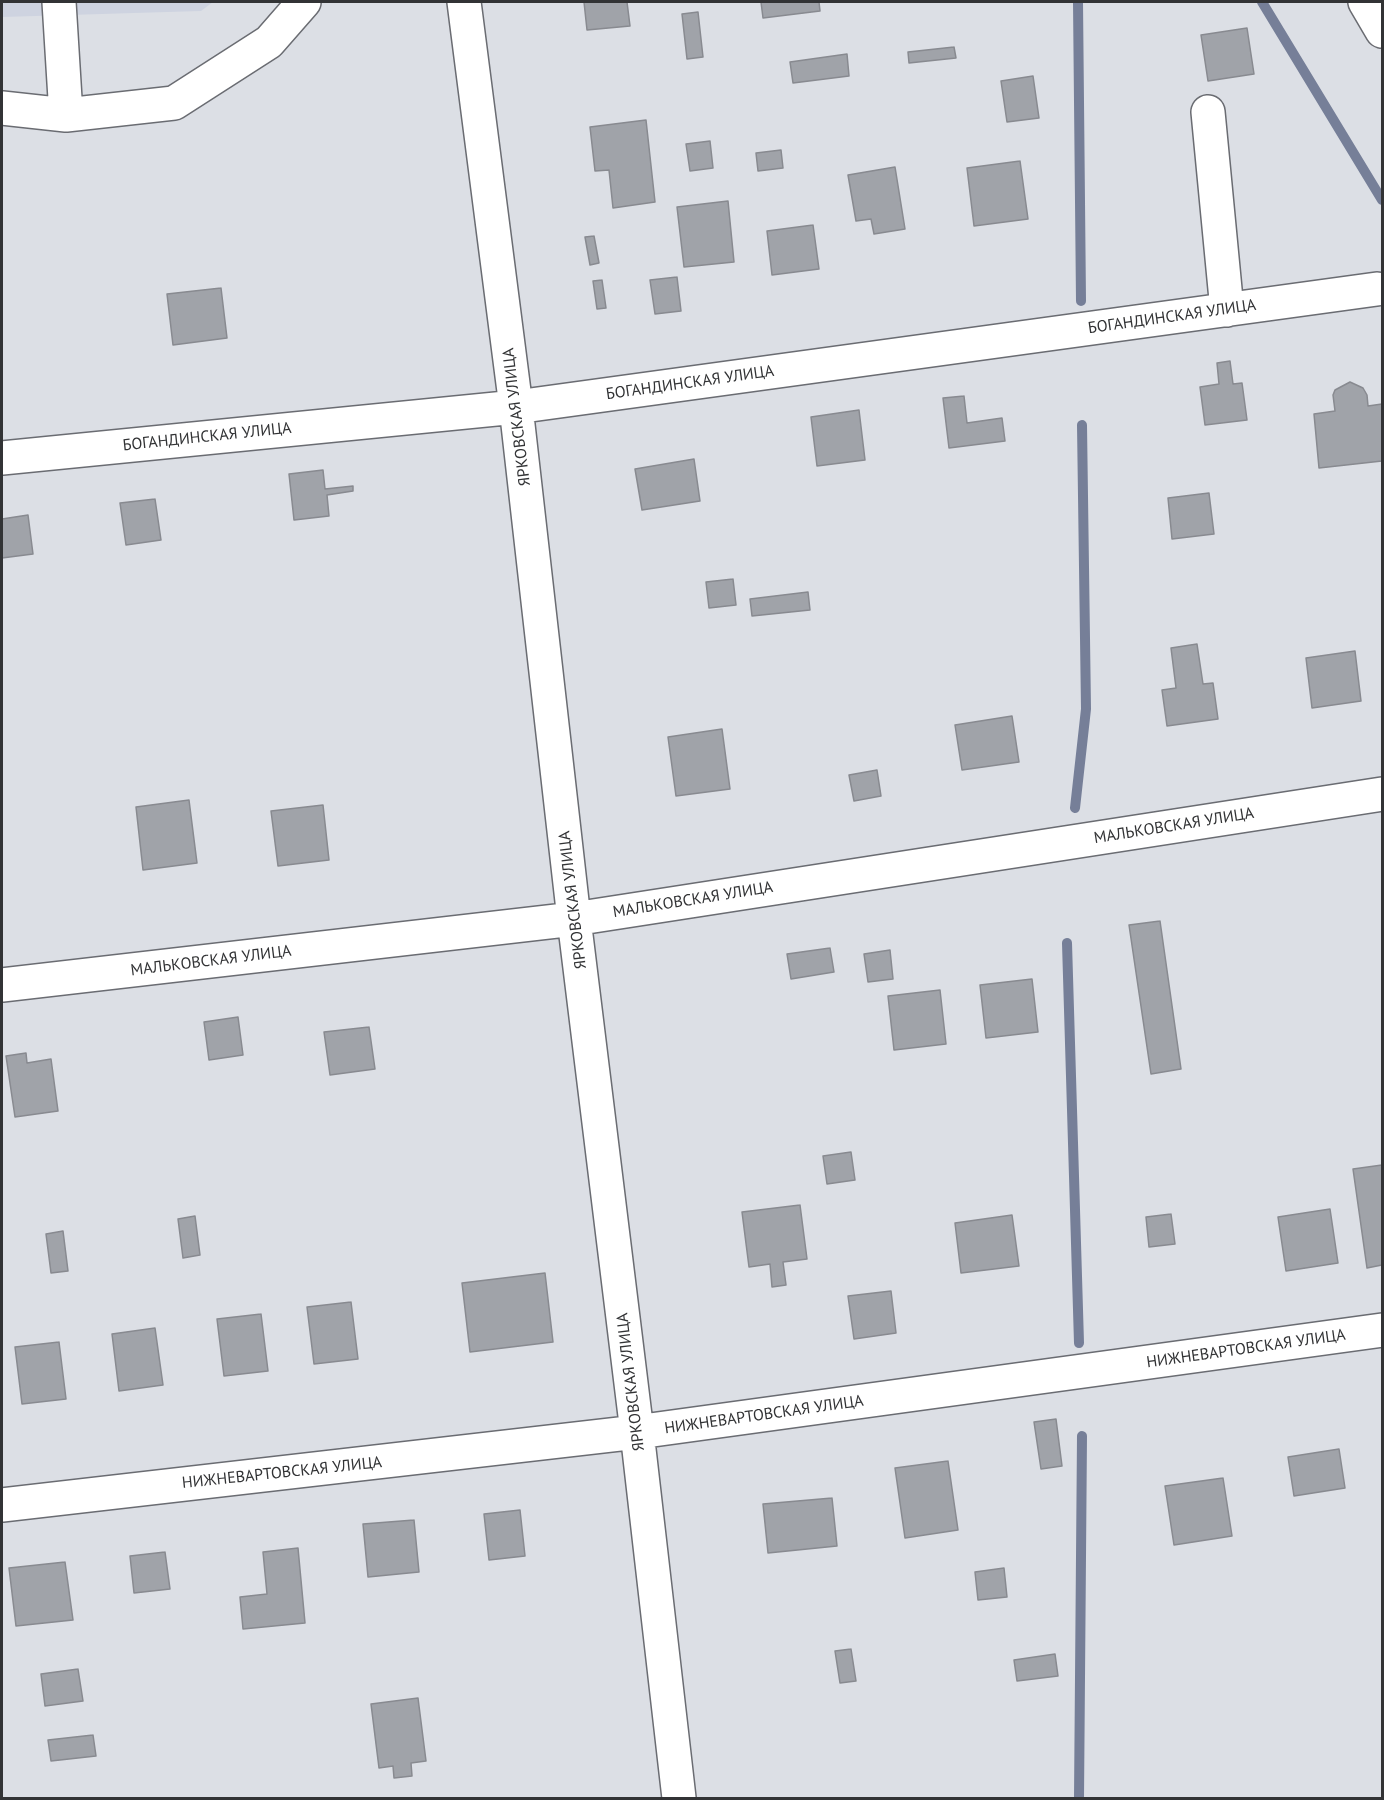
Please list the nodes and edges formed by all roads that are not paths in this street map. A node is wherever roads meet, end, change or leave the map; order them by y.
1 (59, 2) edge
2 (304, 2) edge
3 (464, 2) edge
4 (1365, 2) edge
5 (1383, 31) edge
6 (2, 108) edge
7 (1208, 112) dead end
8 (66, 115) junction
9 (1377, 289) dead end
10 (1227, 310) junction
11 (516, 407) junction
12 (2, 458) edge
13 (1383, 794) edge
14 (574, 919) junction
15 (2, 985) edge
16 (1383, 1330) edge
17 (637, 1432) junction
18 (2, 1505) edge
19 (679, 1798) edge

1 - 8 street
2 - 8 street
3 - 11 street, ЯРКОВСКАЯ УЛИЦА
4 - 5 street
6 - 8 street
7 - 10 street
9 - 10 street, БОГАНДИНСКАЯ УЛИЦА
10 - 11 street, БОГАНДИНСКАЯ УЛИЦА
11 - 12 street, БОГАНДИНСКАЯ УЛИЦА
11 - 14 street, ЯРКОВСКАЯ УЛИЦА
13 - 14 street, МАЛЬКОВСКАЯ УЛИЦА
14 - 15 street, МАЛЬКОВСКАЯ УЛИЦА
14 - 17 street, ЯРКОВСКАЯ УЛИЦА
16 - 17 street, НИЖНЕВАРТОВСКАЯ УЛИЦА
17 - 18 street, НИЖНЕВАРТОВСКАЯ УЛИЦА
17 - 19 street, ЯРКОВСКАЯ УЛИЦА

